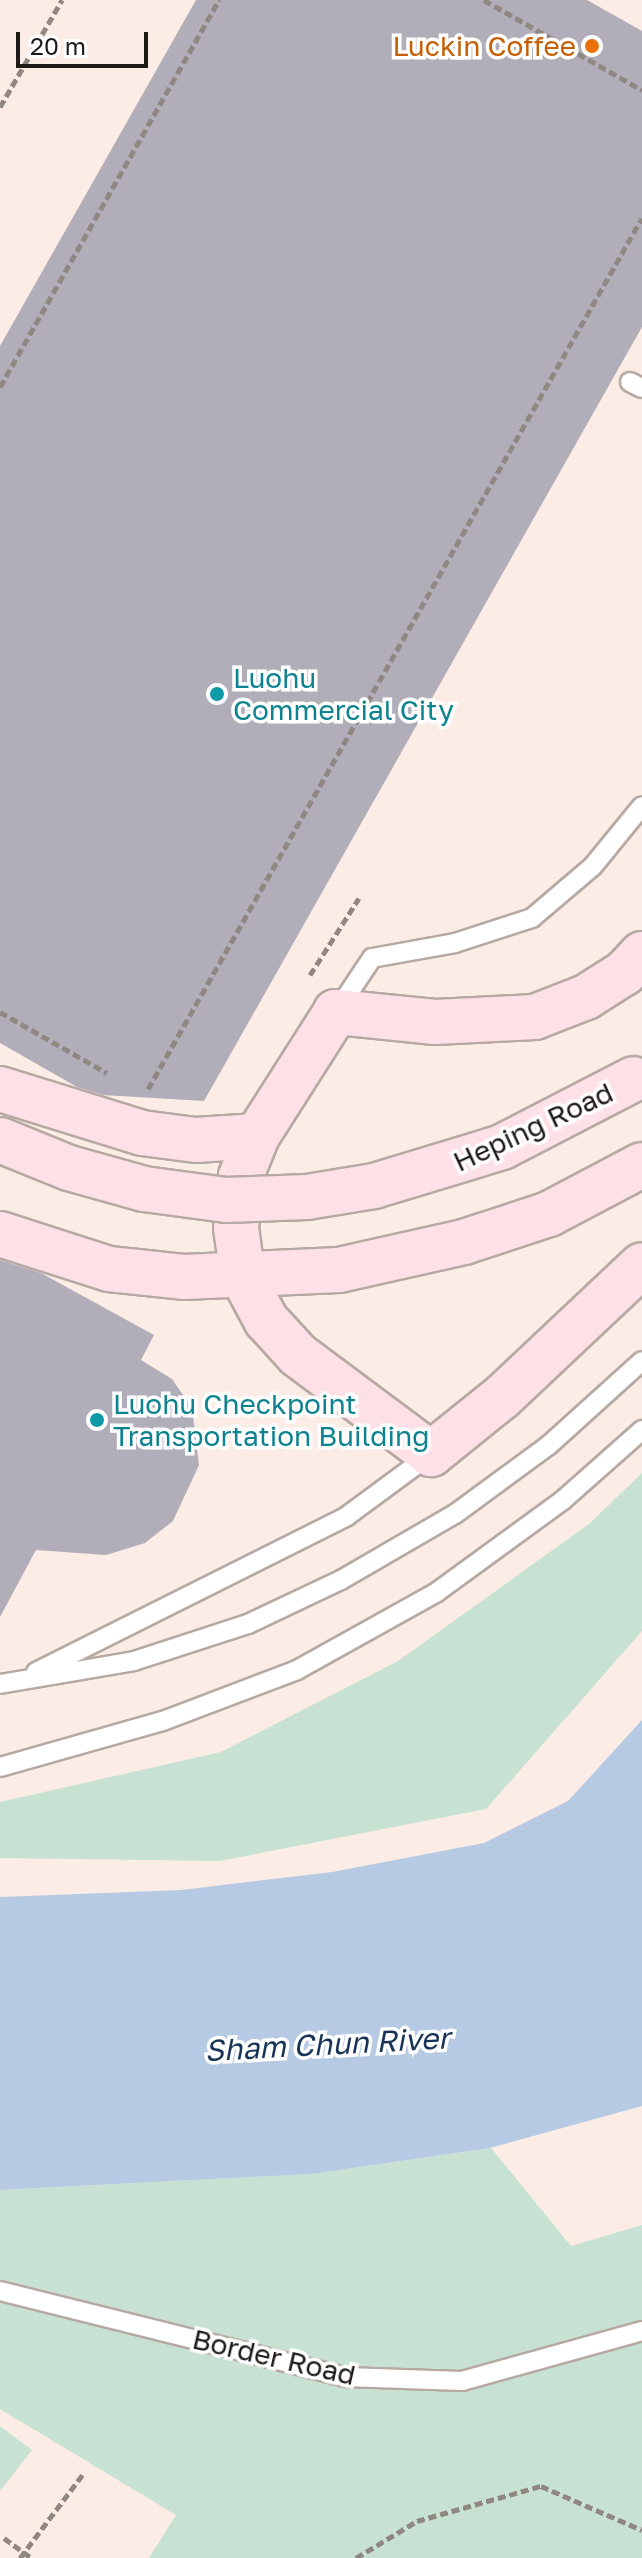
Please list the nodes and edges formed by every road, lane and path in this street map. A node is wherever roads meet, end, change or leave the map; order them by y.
1 (62, 0) edge
2 (219, 0) edge
3 (484, 0) edge
4 (642, 90) edge
5 (0, 107) edge
6 (642, 218) edge
7 (0, 387) edge
8 (642, 806) edge
9 (359, 898) dead end
10 (642, 954) edge
11 (309, 978) dead end
12 (0, 1012) edge
13 (336, 1012) junction
14 (638, 1076) edge
15 (119, 1080) dead end
16 (132, 1087) dead end
17 (0, 1089) edge
18 (257, 1136) junction
19 (0, 1140) edge
20 (642, 1165) edge
21 (0, 1234) edge
22 (642, 1265) edge
23 (243, 1277) junction
24 (642, 1361) edge
25 (642, 1430) edge
26 (431, 1454) junction
27 (8, 1683) edge
28 (0, 1767) edge
29 (0, 2291) edge
30 (642, 2331) edge
31 (83, 2474) dead end
32 (642, 2530) edge
33 (4, 2538) dead end
34 (22, 2555) edge
35 (32, 2558) edge
36 (356, 2558) edge

1 - 5 path
2 - 7 path
3 - 4 path
6 - 16 path
8 - 13 lane
9 - 11 path
10 - 13 main road
12 - 15 path
13 - 18 main road
14 - 19 main road, Heping Road, bridge
17 - 18 main road
18 - 23 main road
20 - 23 main road
21 - 23 main road
22 - 26 main road
23 - 26 main road
24 - 27 lane
25 - 28 lane
26 - 27 lane
29 - 30 lane, Border Road
31 - 34 path
32 - 36 path
33 - 34 path
34 - 35 path

